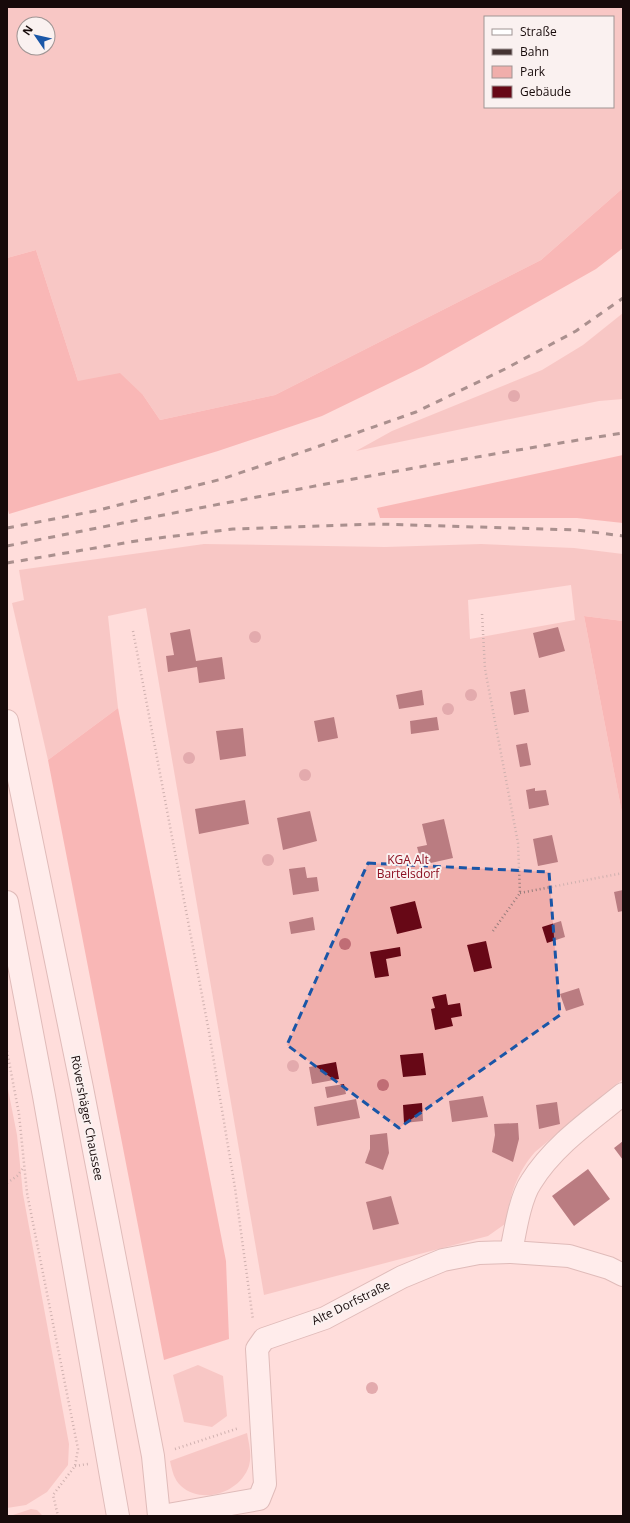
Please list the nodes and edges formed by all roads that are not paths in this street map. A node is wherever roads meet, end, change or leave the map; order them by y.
1 (7, 721) edge
2 (7, 902) edge
3 (623, 1094) edge
4 (511, 1252) junction
5 (623, 1275) edge
6 (236, 1509) edge
7 (118, 1516) edge
8 (159, 1516) edge
9 (162, 1516) edge

1 - 8 main road, Rövershäger Chaussee
2 - 7 main road
3 - 4 main road
4 - 5 main road, Alte Dorfstraße
4 - 6 main road, Alte Dorfstraße
6 - 9 main road

